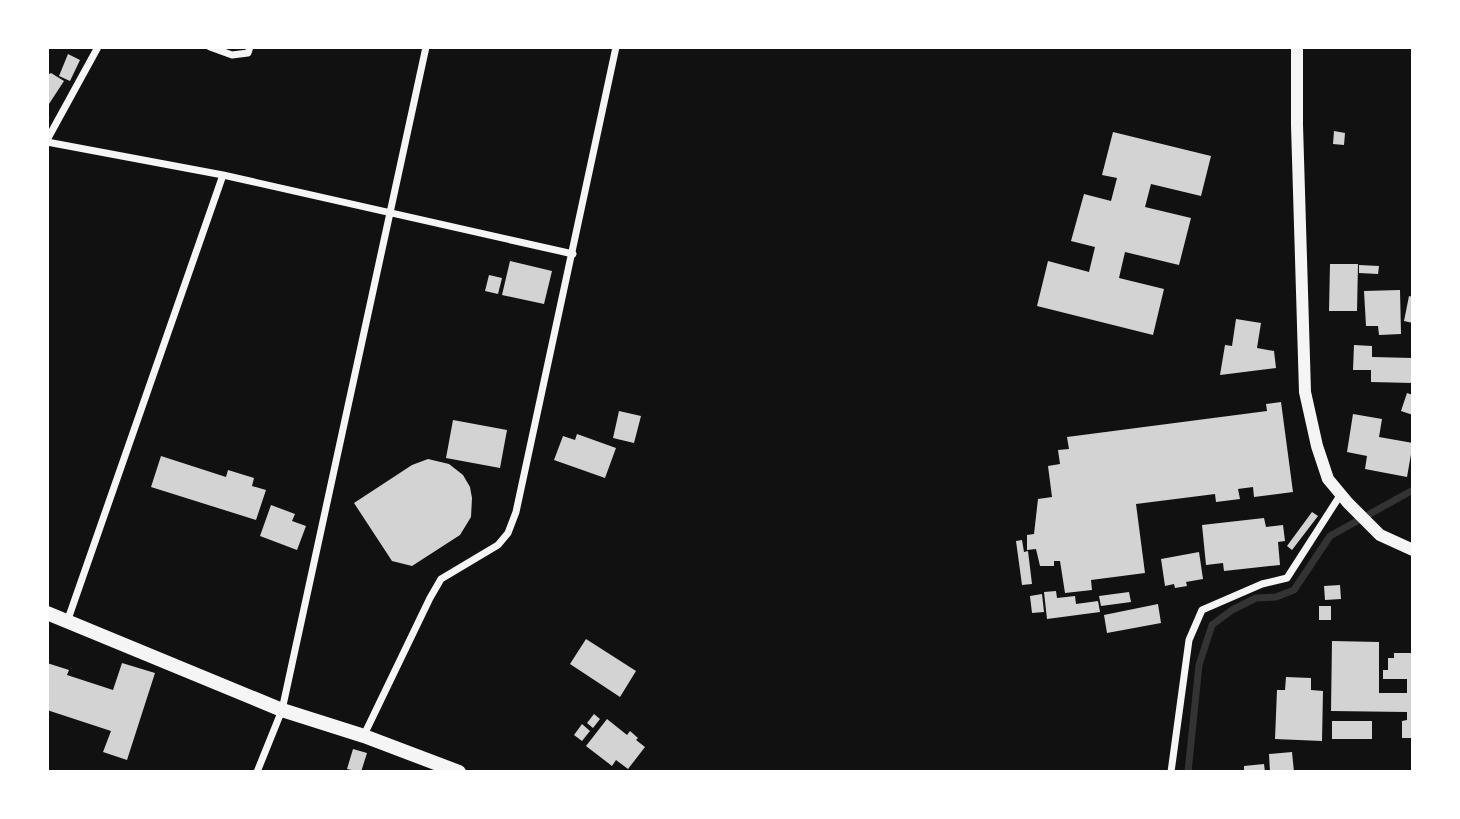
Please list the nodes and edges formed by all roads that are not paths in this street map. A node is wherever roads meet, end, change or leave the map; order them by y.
1 (99, 47) edge
2 (210, 47) edge
3 (250, 47) edge
4 (426, 47) edge
5 (616, 47) edge
6 (1297, 47) edge
7 (47, 141) edge
8 (223, 175) junction
9 (391, 212) junction
10 (573, 254) junction
11 (1344, 499) junction
12 (1413, 550) edge
13 (47, 613) edge
14 (67, 622) junction
15 (282, 709) junction
16 (364, 736) junction
17 (257, 772) edge
18 (459, 772) edge
19 (1171, 772) edge

1 - 7 street
2 - 3 street
4 - 9 street
5 - 10 street
6 - 11 street
7 - 8 street
8 - 9 street
8 - 14 street
9 - 10 street
9 - 15 street
10 - 16 street
11 - 12 street
11 - 19 street
13 - 14 main road
14 - 15 main road
15 - 16 main road
15 - 17 street
16 - 18 main road

